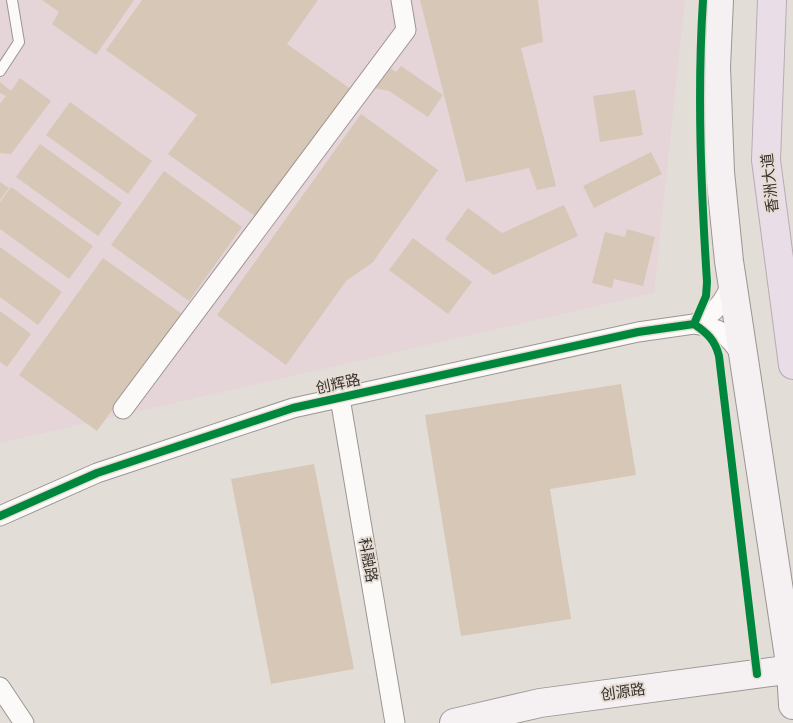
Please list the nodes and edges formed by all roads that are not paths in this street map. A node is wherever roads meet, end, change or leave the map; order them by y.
1 (12, 0) edge
2 (401, 0) edge
3 (719, 0) edge
4 (772, 0) edge
5 (0, 71) edge
6 (732, 281) junction
7 (694, 324) junction
8 (743, 358) junction
9 (793, 365) edge
10 (340, 398) junction
11 (123, 409) dead end
12 (0, 516) edge
13 (792, 669) edge
14 (0, 687) edge
15 (793, 705) edge
16 (24, 723) edge
17 (395, 723) edge
18 (454, 723) edge

1 - 5 lane
2 - 11 street
3 - 6 street
4 - 9 highway, 香洲大道
6 - 7 street
6 - 8 street
7 - 8 street
7 - 10 street, 创辉路
8 - 13 street
10 - 12 street, 创辉路
10 - 17 street, 科融路
13 - 15 street
13 - 18 street, 创源路
14 - 16 street

